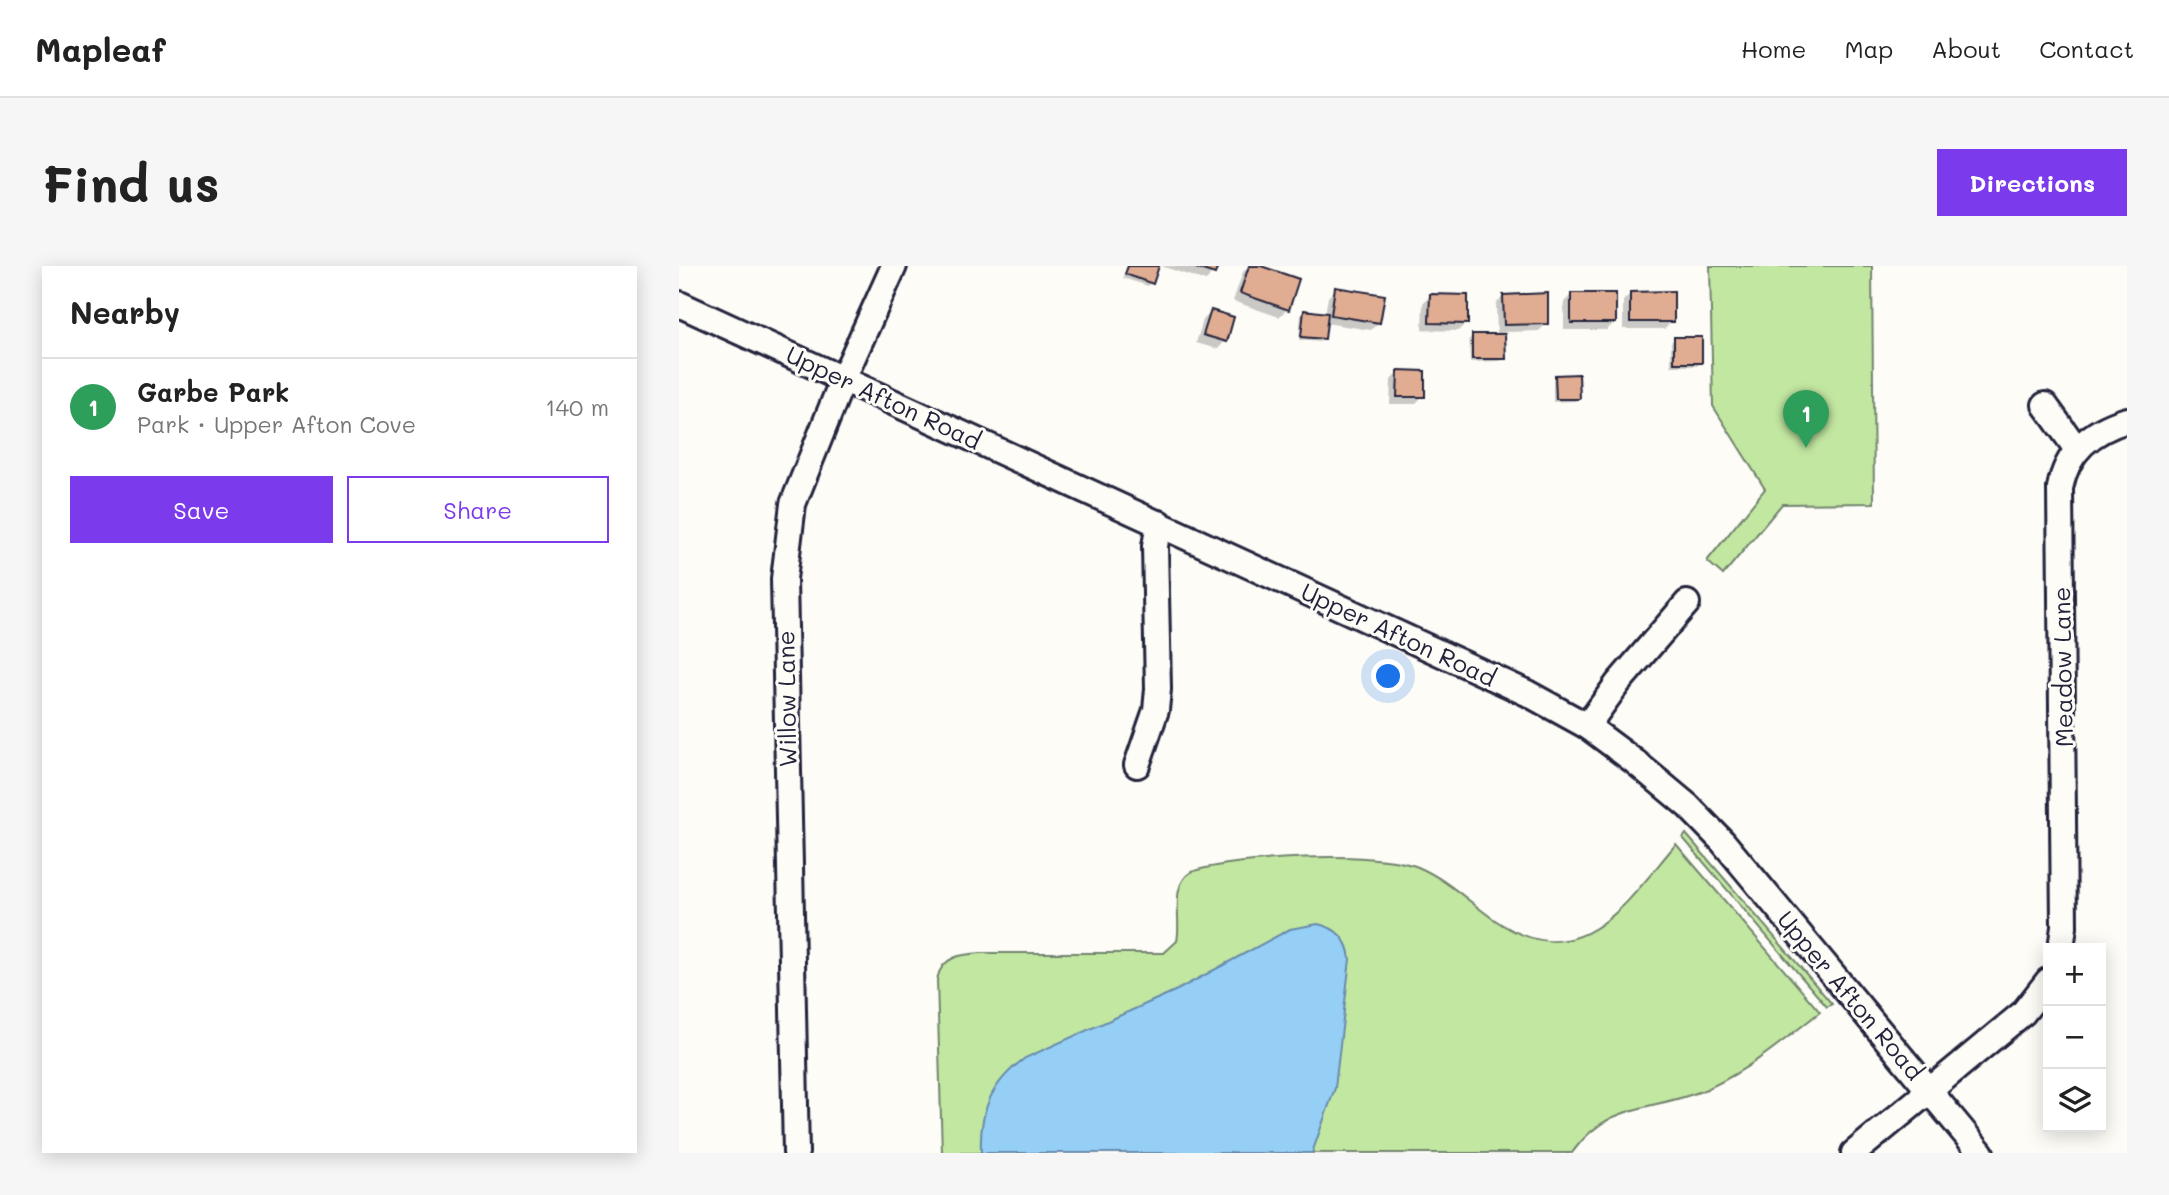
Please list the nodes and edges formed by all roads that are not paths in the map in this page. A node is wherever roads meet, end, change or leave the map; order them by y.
1 (894, 266) edge
2 (679, 304) edge
3 (843, 379) junction
4 (2045, 405) dead end
5 (2127, 420) edge
6 (2076, 448) junction
7 (1159, 523) junction
8 (1687, 603) dead end
9 (1587, 726) junction
10 (1137, 765) dead end
11 (2062, 943) edge
12 (2043, 987) edge
13 (1930, 1091) junction
14 (796, 1153) edge
15 (1856, 1153) edge
16 (1981, 1153) edge

1 - 3 street, Willow Lane
2 - 3 street, Upper Afton Road
3 - 7 street, Upper Afton Road
3 - 14 street, Willow Lane
4 - 6 street
5 - 6 street
6 - 11 street, Meadow Lane
7 - 9 street, Upper Afton Road
7 - 10 street
8 - 9 street
9 - 13 street, Upper Afton Road
12 - 13 street
13 - 15 street
13 - 16 street, Upper Afton Road

